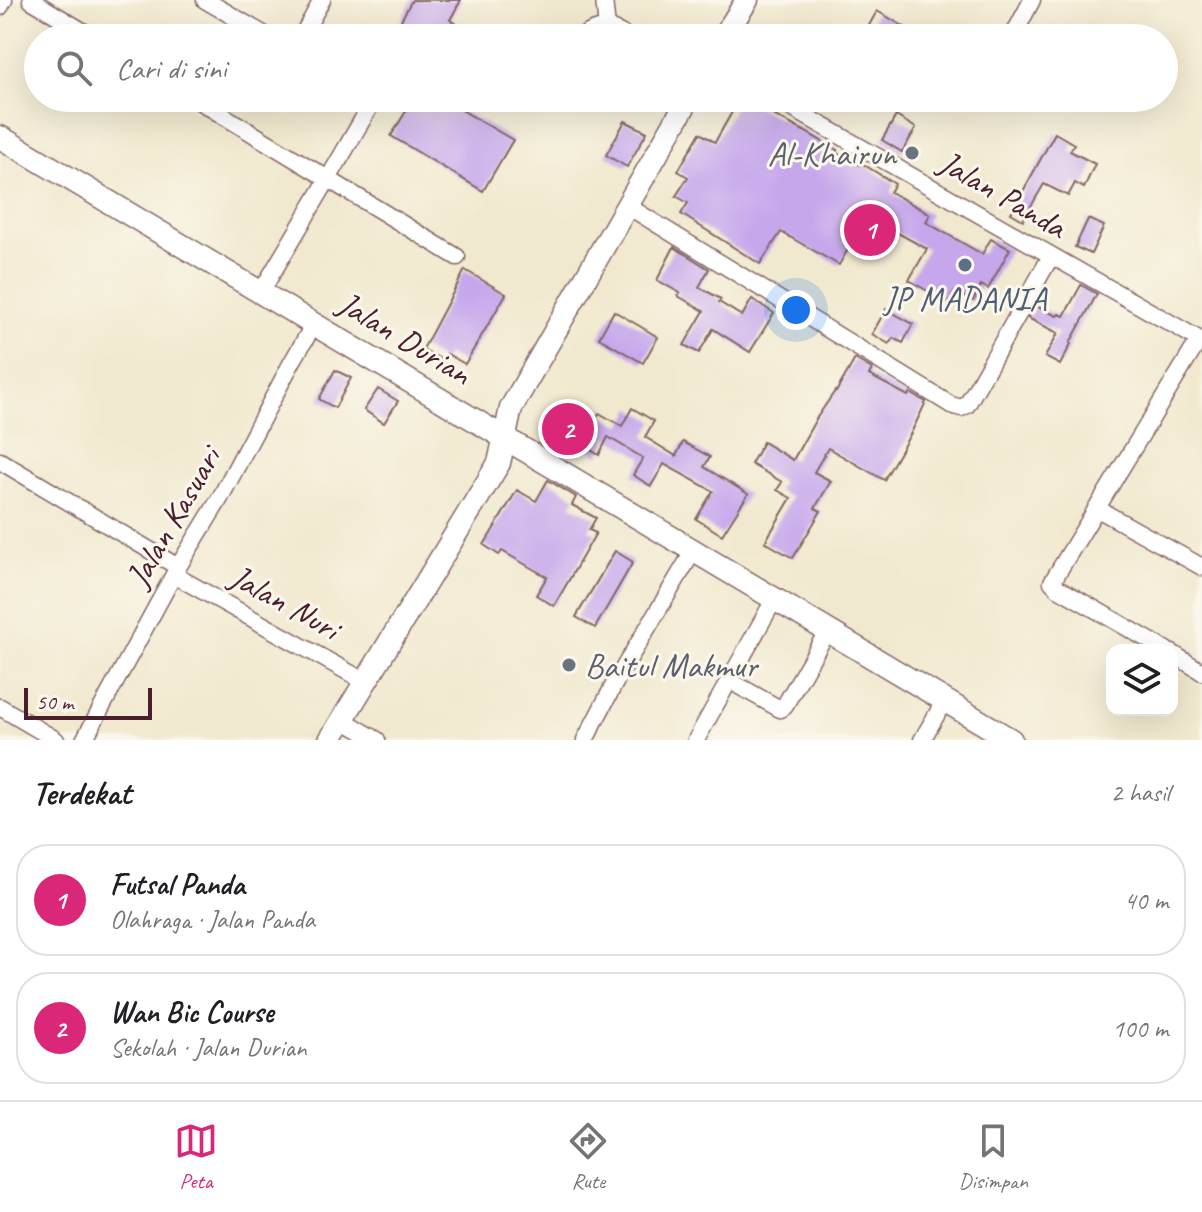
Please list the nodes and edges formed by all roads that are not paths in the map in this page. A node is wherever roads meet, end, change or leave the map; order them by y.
1 (4, 0) edge
2 (31, 0) edge
3 (205, 0) edge
4 (322, 0) edge
5 (604, 0) edge
6 (747, 0) edge
7 (1032, 0) edge
8 (0, 7) edge
9 (71, 24) edge
10 (246, 24) edge
11 (309, 24) edge
12 (607, 24) edge
13 (732, 24) edge
14 (1019, 24) edge
15 (217, 112) edge
16 (367, 112) edge
17 (674, 112) edge
18 (799, 112) edge
19 (0, 137) edge
20 (328, 179) junction
21 (626, 205) junction
22 (1051, 256) junction
23 (457, 257) dead end
24 (261, 292) junction
25 (314, 324) junction
26 (1201, 341) edge
27 (504, 437) junction
28 (0, 461) edge
29 (1096, 508) junction
30 (694, 550) junction
31 (1202, 567) edge
32 (176, 571) junction
33 (775, 598) junction
34 (828, 630) junction
35 (1156, 644) edge
36 (1178, 657) edge
37 (1202, 672) edge
38 (366, 682) junction
39 (739, 686) dead end
40 (945, 700) junction
41 (0, 707) edge
42 (343, 720) junction
43 (56, 740) edge
44 (84, 740) edge
45 (330, 740) edge
46 (377, 740) edge
47 (585, 740) edge
48 (696, 740) edge
49 (922, 740) edge
50 (1011, 740) edge

1 - 8 street
2 - 9 street
3 - 10 street
4 - 11 street
5 - 12 street
6 - 13 main road
7 - 14 street
15 - 20 street
16 - 20 street
17 - 21 main road
18 - 22 street, Jalan Panda
19 - 24 main road, Jalan Durian
20 - 23 street
20 - 24 street
21 - 22 street
21 - 27 main road
22 - 26 street, Jalan Panda
24 - 25 main road, Jalan Durian
25 - 27 main road, Jalan Durian
25 - 32 street, Jalan Kasuari
26 - 29 street
27 - 30 main road, Jalan Durian
27 - 38 main road
28 - 32 street, Jalan Nuri
29 - 31 street
29 - 35 street
30 - 33 main road, Jalan Durian
30 - 47 street
32 - 38 street, Jalan Nuri
32 - 44 street, Jalan Kasuari
33 - 34 main road, Jalan Durian
33 - 48 street
34 - 39 street
34 - 40 main road, Jalan Durian
36 - 37 street
38 - 42 main road
40 - 49 street
40 - 50 main road, Jalan Durian
41 - 43 street
42 - 45 main road
42 - 46 street

